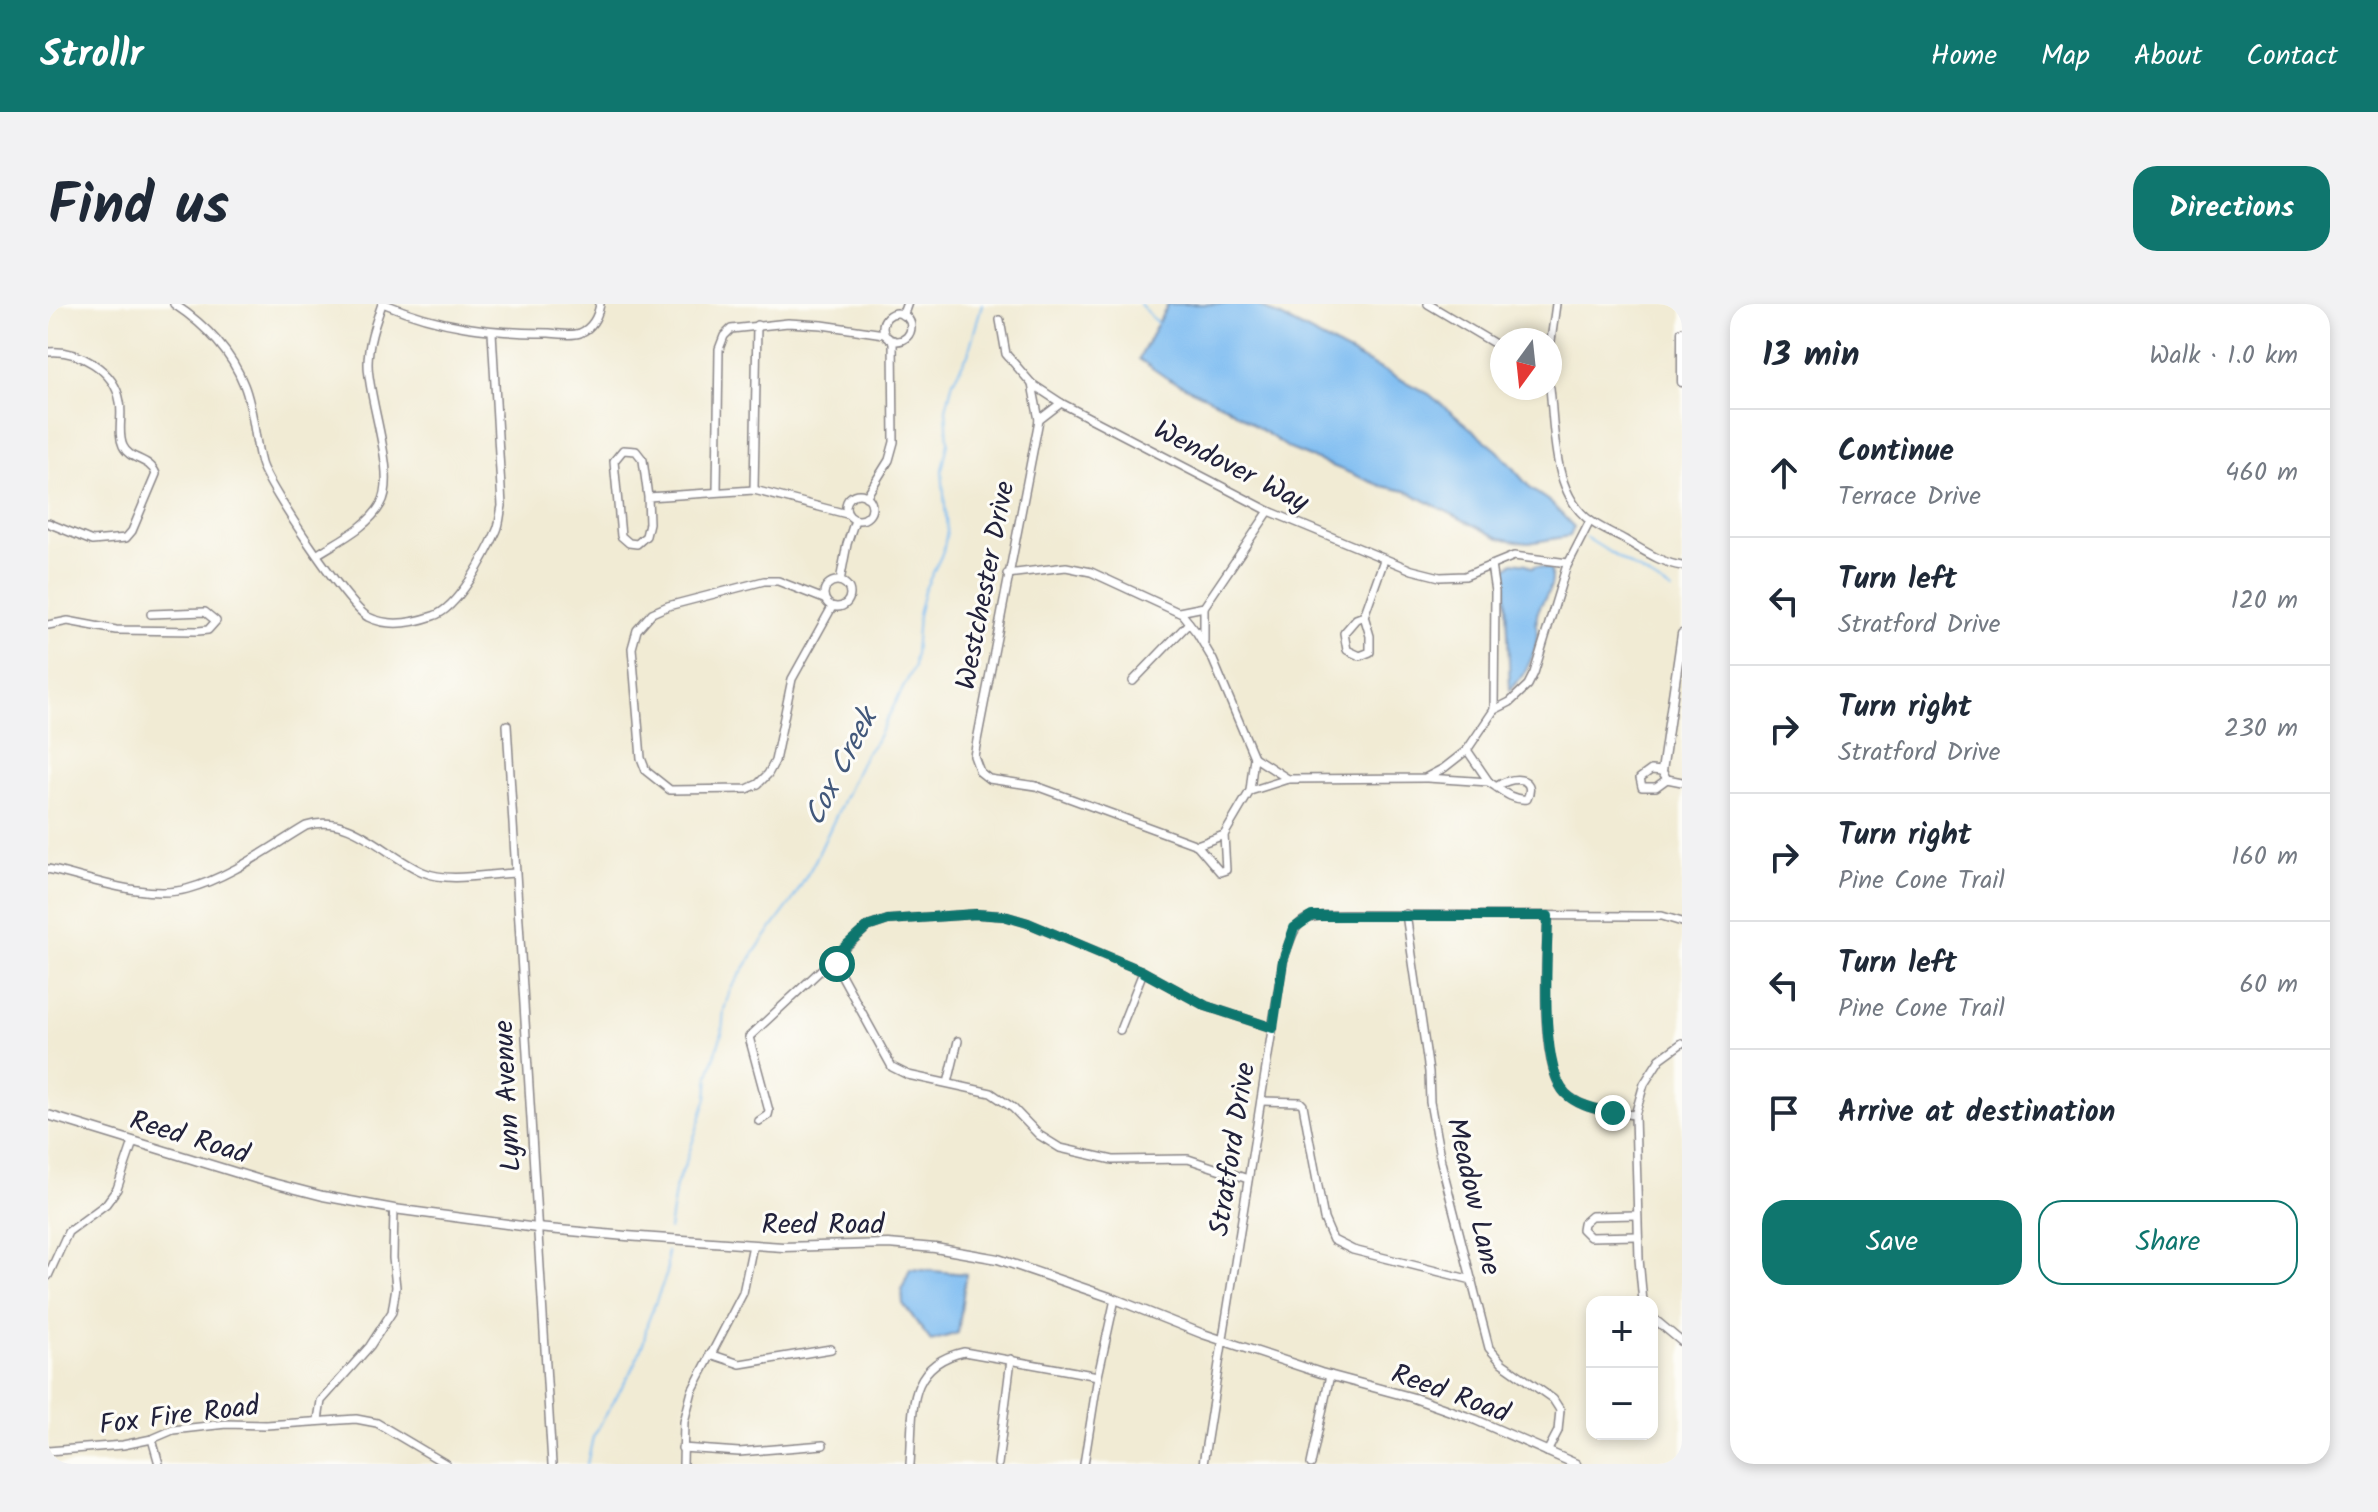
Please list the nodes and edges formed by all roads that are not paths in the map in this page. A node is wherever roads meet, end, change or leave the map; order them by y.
1 (174, 304) edge
2 (384, 304) edge
3 (600, 304) edge
4 (907, 304) edge
5 (1428, 304) edge
6 (1556, 304) edge
7 (903, 315) junction
8 (1000, 320) dead end
9 (757, 325) junction
10 (1553, 328) edge
11 (492, 332) junction
12 (1682, 332) edge
13 (884, 334) junction
14 (893, 340) junction
15 (1490, 341) edge
16 (48, 352) edge
17 (1682, 382) edge
18 (1032, 384) junction
19 (1551, 400) edge
20 (1061, 403) junction
21 (1039, 420) junction
22 (754, 490) junction
23 (717, 491) junction
24 (648, 497) junction
25 (866, 497) junction
26 (1269, 511) junction
27 (847, 514) junction
28 (855, 520) junction
29 (48, 523) edge
30 (1588, 525) junction
31 (318, 554) junction
32 (1384, 560) junction
33 (1568, 563) junction
34 (1491, 565) junction
35 (1682, 566) edge
36 (1007, 574) junction
37 (840, 581) junction
38 (824, 599) junction
39 (832, 607) junction
40 (1204, 607) junction
41 (1177, 612) junction
42 (151, 614) dead end
43 (1364, 616) junction
44 (48, 619) edge
45 (61, 621) junction
46 (1189, 623) junction
47 (48, 625) edge
48 (1682, 634) edge
49 (1205, 646) junction
50 (1133, 681) dead end
51 (1494, 710) junction
52 (507, 725) dead end
53 (1467, 750) junction
54 (1254, 757) junction
55 (1664, 775) joint
56 (1425, 778) junction
57 (1288, 779) junction
58 (1682, 782) edge
59 (1250, 791) junction
60 (1224, 835) junction
61 (1197, 845) junction
62 (48, 869) edge
63 (515, 873) junction
64 (1406, 914) junction
65 (1548, 916) junction
66 (1682, 922) edge
67 (832, 958) junction
68 (1143, 972) junction
69 (1273, 1028) junction
70 (1120, 1030) dead end
71 (958, 1041) dead end
72 (1682, 1043) edge
73 (948, 1083) junction
74 (1261, 1101) junction
75 (48, 1115) edge
76 (1635, 1115) junction
77 (759, 1121) dead end
78 (133, 1142) junction
79 (1248, 1179) junction
80 (394, 1209) junction
81 (1637, 1215) junction
82 (537, 1228) junction
83 (1638, 1236) junction
84 (753, 1245) junction
85 (48, 1276) edge
86 (1472, 1280) junction
87 (1643, 1296) edge
88 (1115, 1299) junction
89 (1658, 1322) edge
90 (1222, 1341) junction
91 (1682, 1342) edge
92 (831, 1349) dead end
93 (710, 1354) junction
94 (1011, 1359) junction
95 (1330, 1375) junction
96 (1098, 1376) junction
97 (318, 1420) junction
98 (152, 1439) junction
99 (823, 1445) dead end
100 (682, 1448) junction
101 (48, 1451) edge
102 (1547, 1452) junction
103 (159, 1464) edge
104 (446, 1464) edge
105 (552, 1464) edge
106 (683, 1464) edge
107 (910, 1464) edge
108 (998, 1464) edge
109 (1084, 1464) edge
110 (1203, 1464) edge
111 (1311, 1464) edge
112 (1576, 1464) edge

1 - 31 street
2 - 11 street
2 - 31 street
3 - 11 street
4 - 7 street
5 - 15 street
6 - 10 street
7 - 13 street
7 - 14 street
8 - 18 street, Wendover Way
9 - 13 street
9 - 22 street
9 - 23 street
11 - 31 street
12 - 17 street
13 - 14 street
14 - 25 street
16 - 29 street
18 - 20 street, Wendover Way
18 - 21 street
19 - 30 street
20 - 21 street
20 - 26 street, Wendover Way
21 - 36 street, Westchester Drive
22 - 23 street
22 - 27 street
23 - 24 street
24 - 24 street
25 - 27 street
25 - 28 street
26 - 32 street, Wendover Way
26 - 40 street
27 - 28 street
28 - 37 street
30 - 33 street
30 - 35 street
32 - 34 street, Wendover Way
32 - 43 street
33 - 34 street, Wendover Way
33 - 51 street
34 - 51 street
36 - 41 street
36 - 61 street, Westchester Drive
37 - 38 street
37 - 39 street
38 - 39 street
38 - 39 street
40 - 41 street
40 - 49 street
41 - 46 street
42 - 45 street
43 - 43 street
44 - 45 street
45 - 47 street
46 - 49 street
46 - 50 street
48 - 55 street
49 - 54 street
51 - 53 street
52 - 63 street, Lynn Avenue
53 - 56 street
53 - 56 street
54 - 57 street
54 - 59 street
55 - 58 street
56 - 57 street
57 - 59 street
59 - 60 street
60 - 61 street
60 - 61 street
62 - 63 street
63 - 82 street, Lynn Avenue
64 - 65 street, Stratford Drive
64 - 69 street, Stratford Drive
64 - 86 street, Meadow Lane
65 - 66 street, Stratford Drive
65 - 76 street
67 - 68 street
67 - 73 street
67 - 77 street
68 - 69 street
68 - 70 street
69 - 74 street, Stratford Drive
71 - 73 street
72 - 76 street
73 - 79 street
74 - 79 street, Stratford Drive
74 - 86 street
75 - 78 street, Reed Road
76 - 81 street
78 - 80 street, Reed Road
78 - 85 street
79 - 90 street, Stratford Drive
80 - 82 street, Reed Road
80 - 97 street
81 - 83 street
81 - 83 street
82 - 84 street, Reed Road
82 - 105 street, Lynn Avenue
83 - 87 street
84 - 88 street, Reed Road
84 - 93 street
86 - 102 street, Meadow Lane
88 - 90 street, Reed Road
88 - 96 street
89 - 91 street
90 - 95 street, Reed Road
90 - 110 street, Stratford Drive
92 - 93 street
93 - 100 street
94 - 96 street
94 - 107 street
94 - 108 street
95 - 102 street, Reed Road
95 - 111 street
96 - 109 street
97 - 98 street, Fox Fire Road
97 - 104 street, Fox Fire Road
98 - 101 street, Fox Fire Road
98 - 103 street
99 - 100 street
100 - 106 street
102 - 112 street, Reed Road

